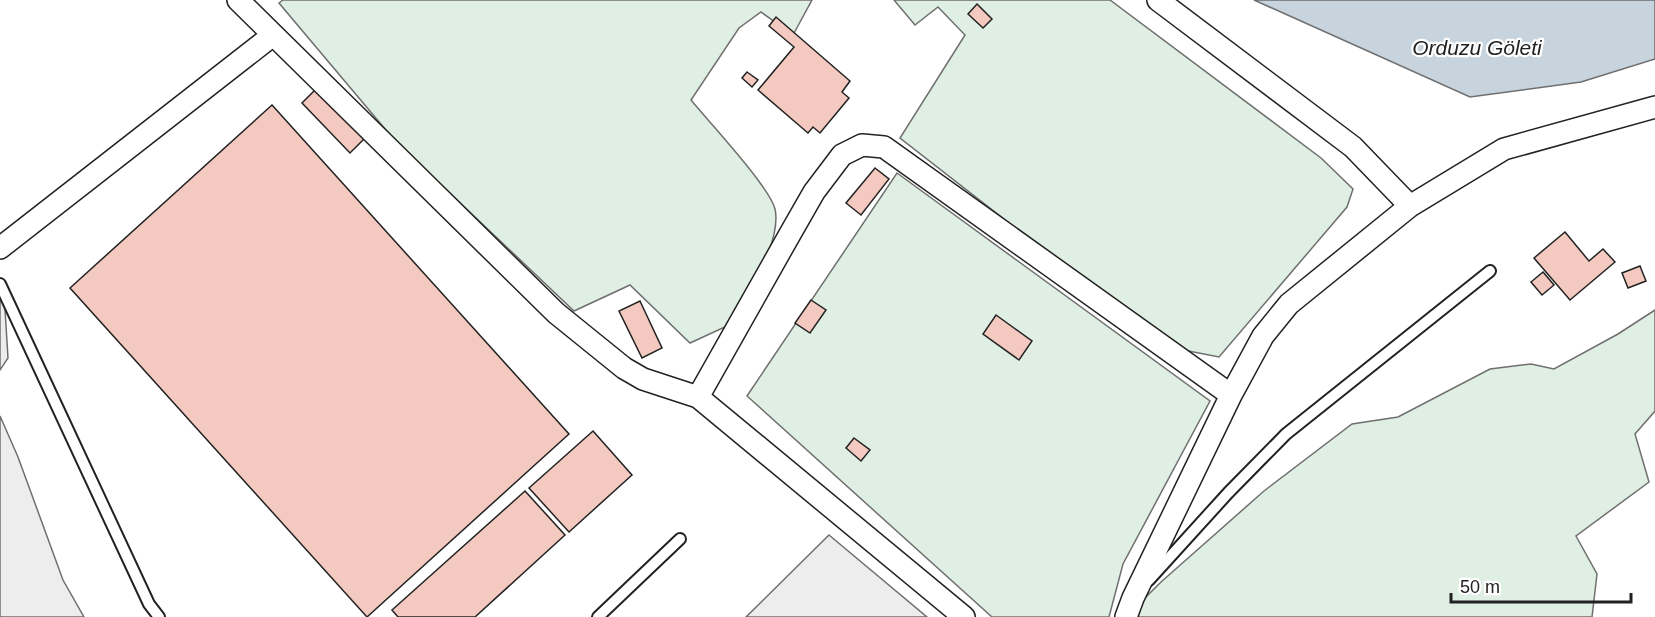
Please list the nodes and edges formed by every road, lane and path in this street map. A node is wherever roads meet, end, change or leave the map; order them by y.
1 (238, 0) edge
2 (1158, 0) edge
3 (273, 35) junction
4 (1655, 107) edge
5 (1410, 206) junction
6 (0, 248) edge
7 (1490, 271) dead end
8 (0, 284) edge
9 (1231, 395) junction
10 (698, 397) junction
11 (680, 539) dead end
12 (1129, 607) edge
13 (159, 617) edge
14 (598, 617) edge
15 (964, 617) edge

1 - 3 street
2 - 5 street
3 - 6 street
3 - 10 street
4 - 5 street
5 - 9 street
7 - 12 lane
8 - 13 lane
9 - 10 street
9 - 12 street
10 - 15 street
11 - 14 lane

